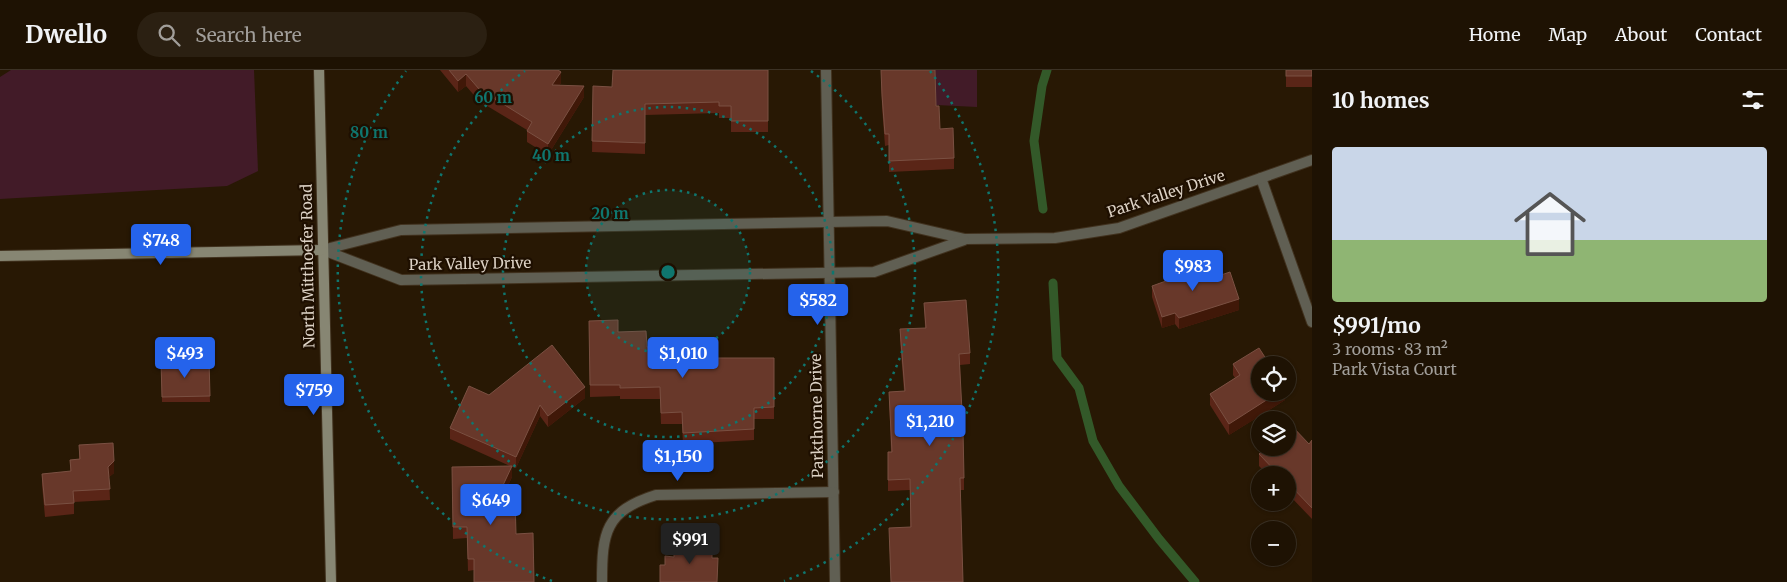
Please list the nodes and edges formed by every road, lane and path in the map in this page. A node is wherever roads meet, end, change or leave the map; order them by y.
1 (319, 70) edge
2 (826, 70) edge
3 (1312, 160) edge
4 (1261, 178) junction
5 (829, 222) junction
6 (965, 240) junction
7 (322, 250) junction
8 (0, 256) edge
9 (830, 272) junction
10 (1312, 322) edge
11 (834, 492) junction
12 (331, 582) edge
13 (602, 582) edge
14 (835, 582) edge

1 - 7 main road, North Mitthoefer Road
2 - 5 street, Parkthorne Drive
3 - 4 street, Park Valley Drive
4 - 6 street, Park Valley Drive
4 - 10 street
5 - 6 street, Park Valley Drive
5 - 7 street, Park Valley Drive
5 - 9 street, Parkthorne Drive
6 - 9 street, Park Valley Drive
7 - 8 main road
7 - 9 street, Park Valley Drive
7 - 12 main road, North Mitthoefer Road
9 - 11 street, Parkthorne Drive
11 - 13 street
11 - 14 street, Parkthorne Drive

